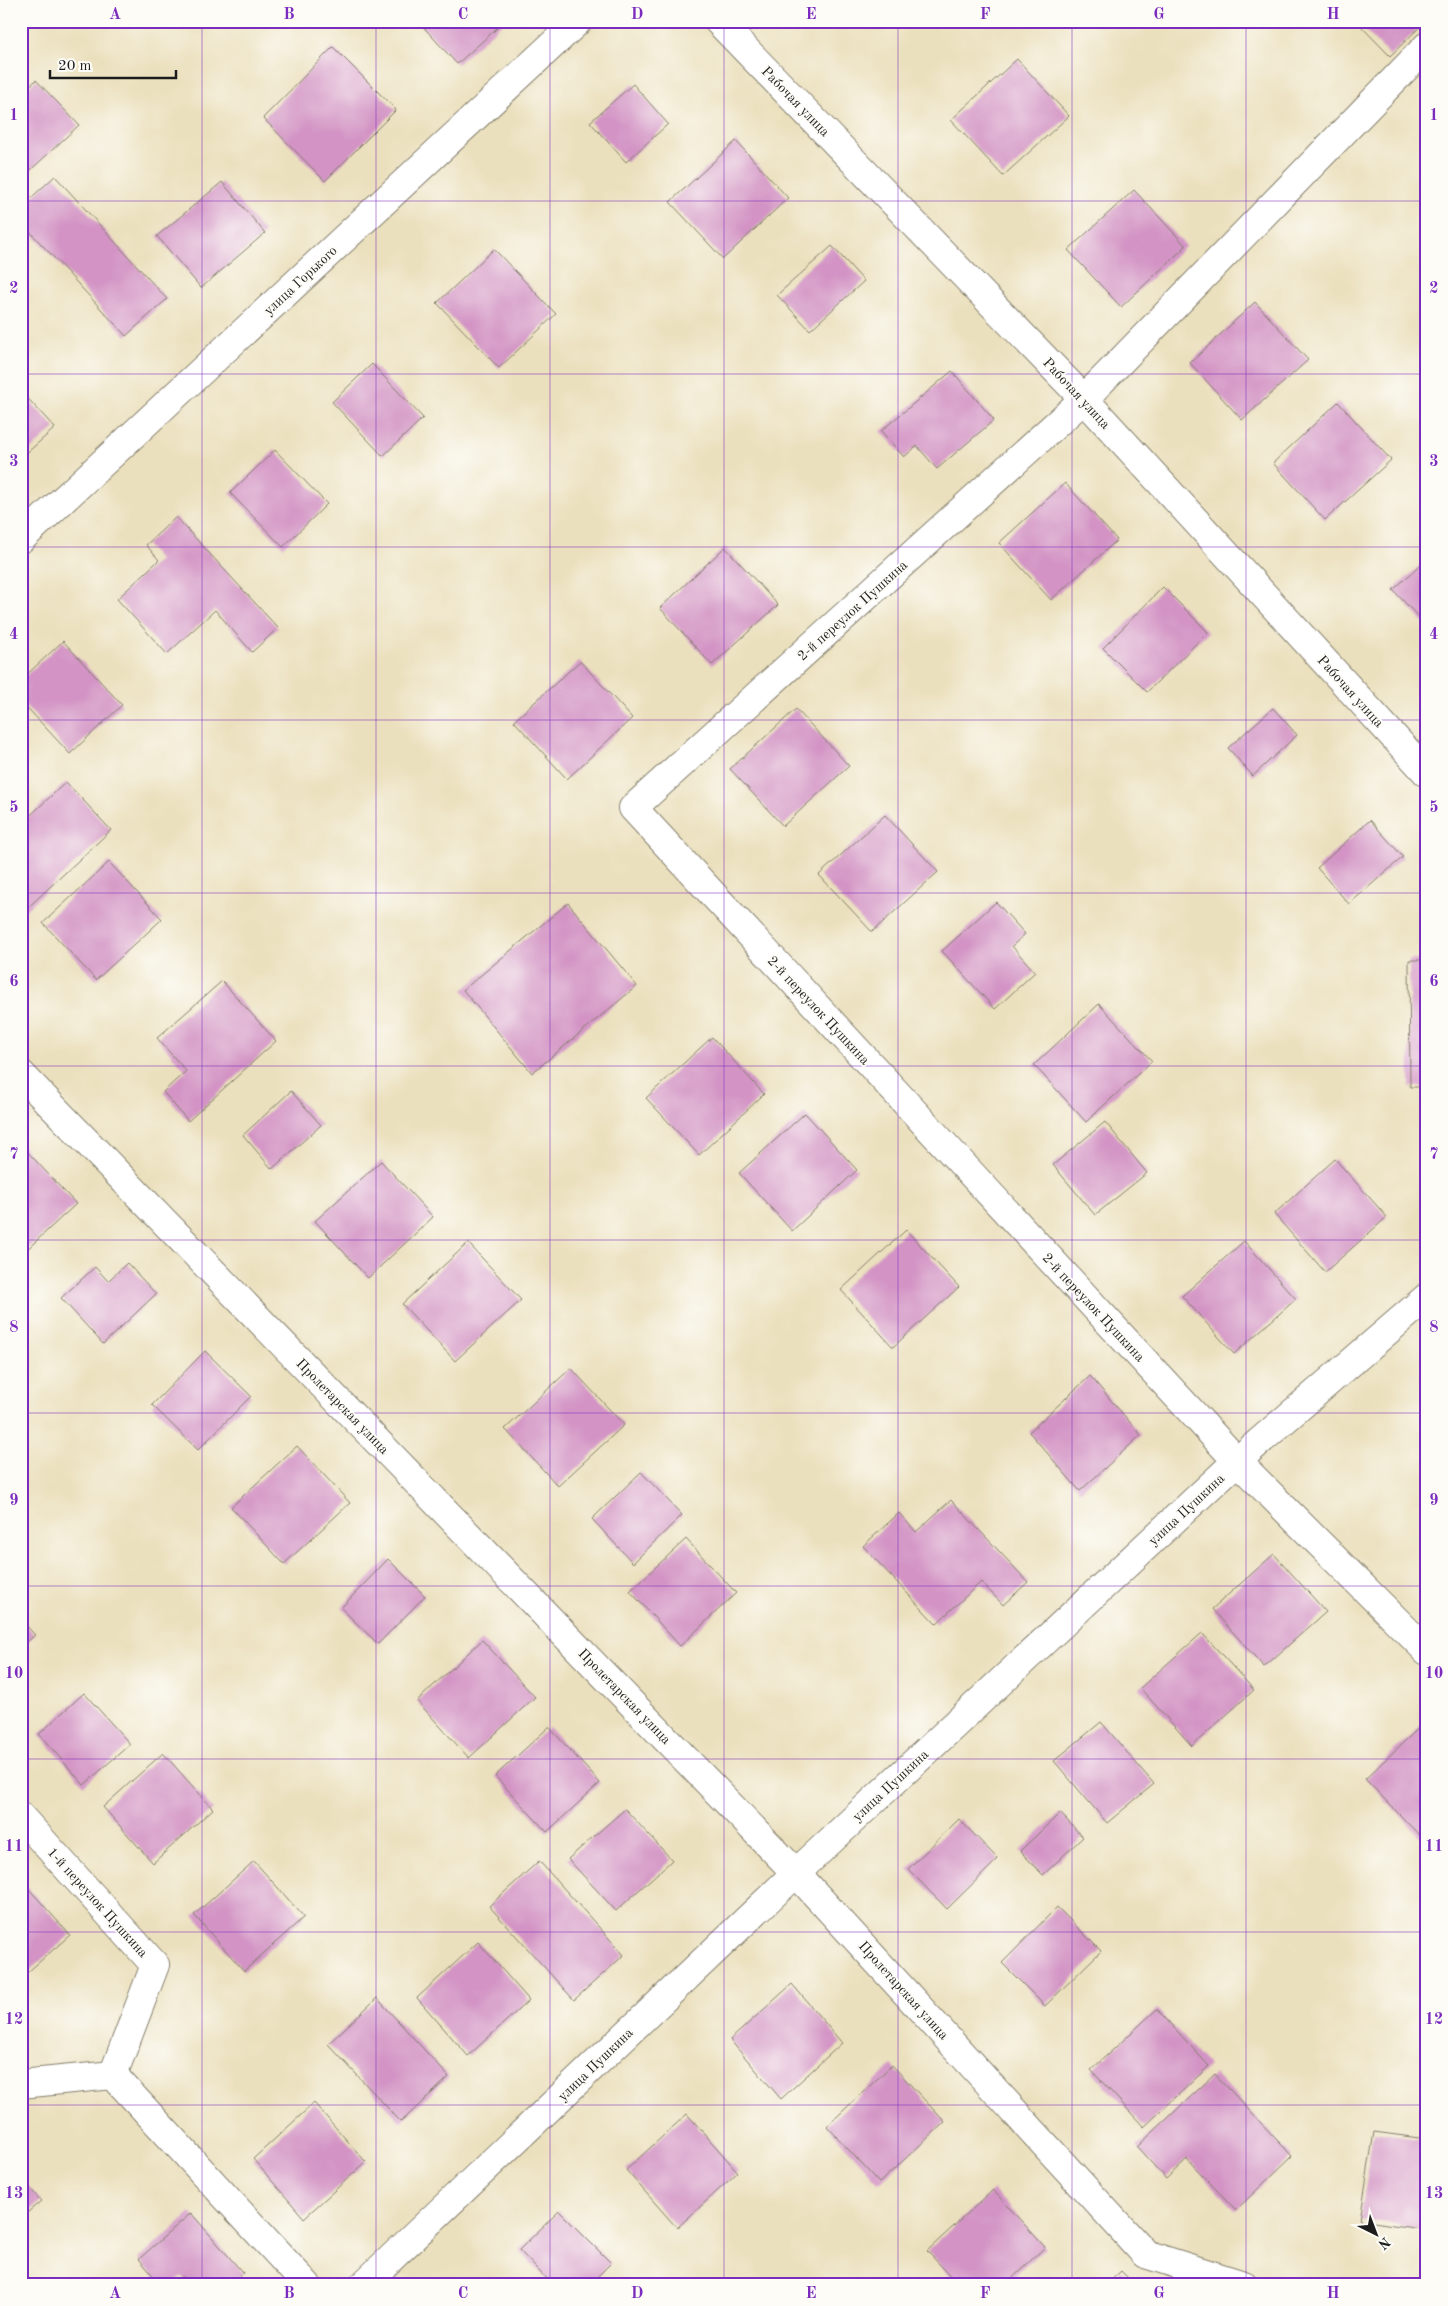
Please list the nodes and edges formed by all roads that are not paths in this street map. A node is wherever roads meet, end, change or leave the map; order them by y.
1 (578, 21) edge
2 (718, 21) edge
3 (1427, 46) edge
4 (1084, 399) junction
5 (21, 539) edge
6 (1427, 773) edge
7 (21, 1074) edge
8 (1427, 1297) edge
9 (1237, 1461) junction
10 (1427, 1651) edge
11 (21, 1817) edge
12 (796, 1873) junction
13 (112, 2075) junction
14 (21, 2084) edge
15 (307, 2285) edge
16 (363, 2285) edge
17 (1244, 2285) edge

1 - 5 street, улица Горького
2 - 4 street, Рабочая улица
3 - 4 street
4 - 6 street, Рабочая улица
4 - 9 street, 2-й переулок Пушкина
7 - 12 street, Пролетарская улица
8 - 9 street, улица Пушкина
9 - 10 street, 2-й переулок Пушкина
9 - 12 street, улица Пушкина
11 - 13 street, 1-й переулок Пушкина
12 - 16 street, улица Пушкина
12 - 17 street, Пролетарская улица
13 - 14 street
13 - 15 street

